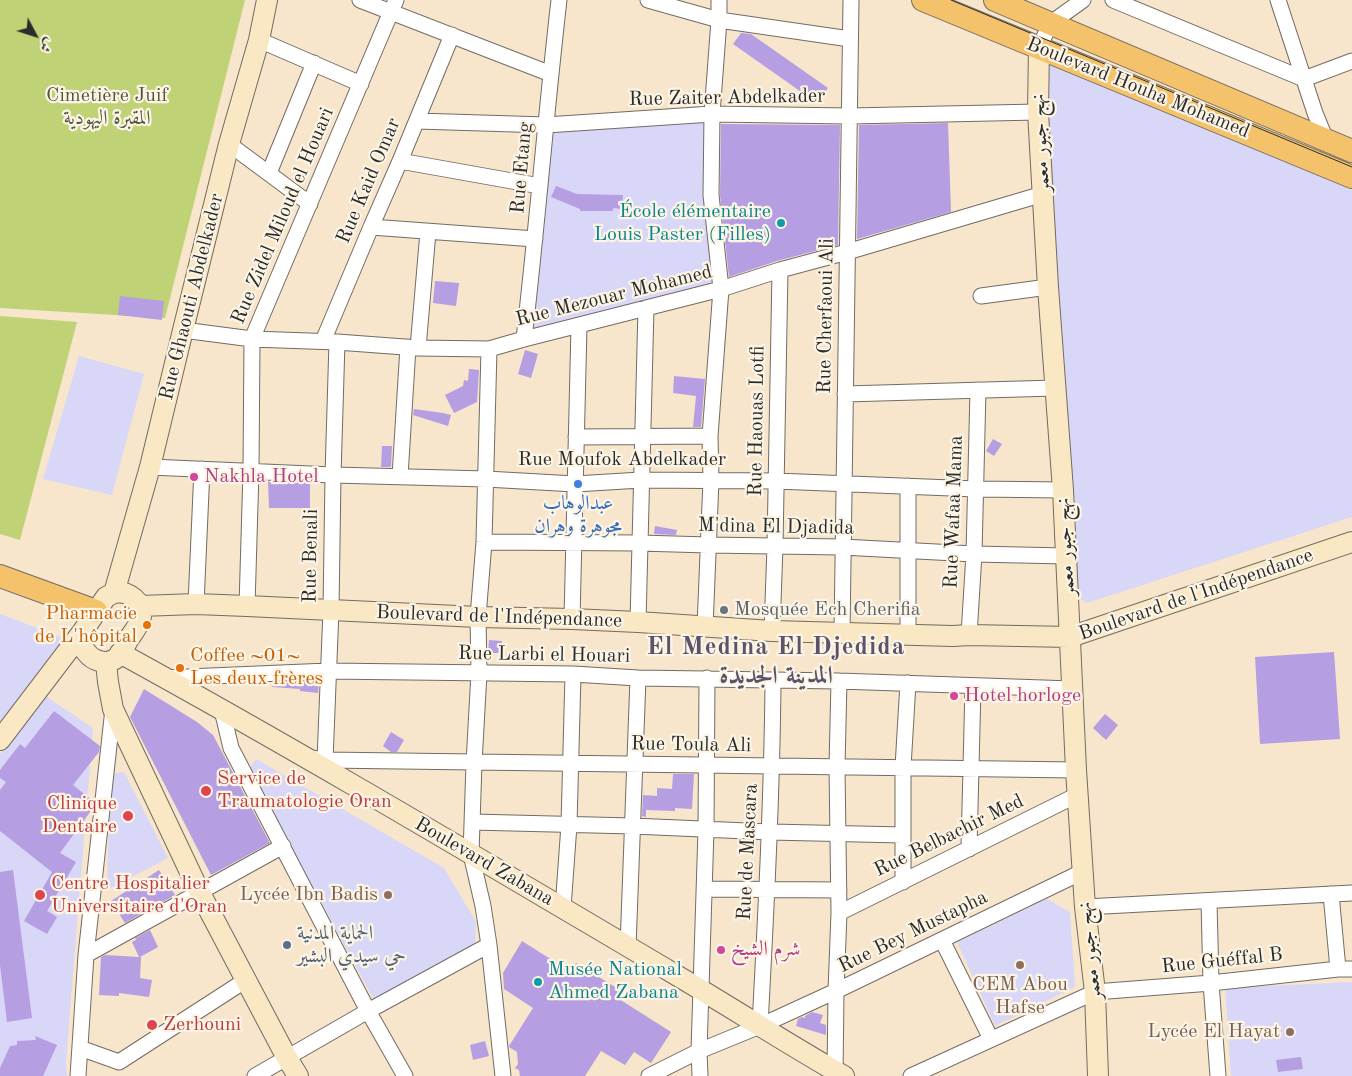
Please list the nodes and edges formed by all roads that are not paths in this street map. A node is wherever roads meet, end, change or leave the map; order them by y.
1 (268, 0) edge
2 (360, 0) edge
3 (559, 0) edge
4 (648, 0) edge
5 (719, 0) edge
6 (851, 0) edge
7 (923, 0) edge
8 (995, 0) edge
9 (1083, 0) edge
10 (1113, 0) edge
11 (1278, 0) edge
12 (394, 6) edge
13 (719, 20) junction
14 (1051, 23) junction
15 (452, 35) junction
16 (850, 39) junction
17 (259, 40) junction
18 (1039, 48) junction
19 (1352, 61) edge
20 (314, 63) junction
21 (551, 74) junction
22 (1304, 79) junction
23 (361, 84) junction
24 (1038, 112) junction
25 (712, 114) junction
26 (850, 116) junction
27 (417, 121) junction
28 (546, 125) junction
29 (1326, 140) junction
30 (229, 144) junction
31 (1352, 151) edge
32 (400, 162) junction
33 (270, 173) junction
34 (1352, 177) edge
35 (540, 186) junction
36 (1043, 194) junction
37 (310, 204) junction
38 (371, 227) junction
39 (428, 232) junction
40 (535, 239) junction
41 (847, 252) junction
42 (780, 270) junction
43 (1048, 287) junction
44 (721, 289) junction
45 (980, 296) dead end
46 (646, 308) junction
47 (579, 326) junction
48 (182, 330) junction
49 (252, 339) junction
50 (524, 339) junction
51 (330, 342) junction
52 (413, 347) junction
53 (489, 350) junction
54 (1055, 388) junction
55 (978, 390) junction
56 (845, 394) junction
57 (710, 436) junction
58 (576, 437) junction
59 (642, 437) junction
60 (150, 467) junction
61 (202, 469) junction
62 (251, 471) junction
63 (333, 475) junction
64 (400, 476) junction
65 (486, 479) junction
66 (641, 480) junction
67 (711, 480) junction
68 (776, 481) junction
69 (575, 484) junction
70 (844, 484) junction
71 (908, 486) junction
72 (976, 489) junction
73 (1063, 490) junction
74 (484, 542) junction
75 (1352, 542) edge
76 (575, 543) junction
77 (640, 543) junction
78 (708, 546) junction
79 (776, 546) junction
80 (842, 547) junction
81 (907, 551) junction
82 (974, 554) junction
83 (1066, 556) junction
84 (0, 576) edge
85 (114, 593) junction
86 (196, 604) junction
87 (140, 606) junction
88 (247, 606) junction
89 (96, 610) junction
90 (331, 610) junction
91 (478, 617) junction
92 (572, 619) junction
93 (638, 622) junction
94 (705, 627) junction
95 (84, 631) junction
96 (772, 631) junction
97 (842, 633) junction
98 (908, 635) junction
99 (969, 635) junction
100 (1070, 637) junction
101 (113, 658) junction
102 (328, 671) junction
103 (479, 673) junction
104 (573, 674) junction
105 (164, 678) junction
106 (638, 678) junction
107 (707, 678) junction
108 (773, 681) junction
109 (839, 681) junction
110 (908, 684) junction
111 (974, 686) junction
112 (1072, 689) junction
113 (113, 709) junction
114 (222, 710) junction
115 (0, 740) edge
116 (474, 763) junction
117 (570, 763) junction
118 (635, 764) junction
119 (706, 765) junction
120 (326, 766) junction
121 (837, 766) junction
122 (772, 767) junction
123 (903, 767) junction
124 (971, 768) junction
125 (1076, 770) junction
126 (1077, 795) junction
127 (472, 822) junction
128 (569, 825) junction
129 (633, 826) junction
130 (706, 830) junction
131 (770, 832) junction
132 (838, 833) junction
133 (903, 835) junction
134 (282, 846) junction
135 (969, 849) junction
136 (471, 854) junction
137 (1082, 872) junction
138 (903, 882) junction
139 (705, 889) junction
140 (767, 890) junction
141 (839, 890) junction
142 (199, 891) junction
143 (1352, 893) edge
144 (1331, 894) junction
145 (1209, 901) junction
146 (1085, 907) junction
147 (563, 908) junction
148 (839, 913) junction
149 (942, 940) junction
150 (489, 945) junction
151 (628, 947) junction
152 (86, 955) junction
153 (1345, 969) edge
154 (246, 980) junction
155 (1211, 983) junction
156 (702, 990) junction
157 (836, 991) junction
158 (1095, 992) junction
159 (368, 1011) junction
160 (760, 1026) junction
161 (991, 1040) junction
162 (80, 1048) junction
163 (699, 1050) junction
164 (287, 1058) junction
165 (838, 1074) edge
166 (78, 1076) edge
167 (255, 1076) edge
168 (298, 1076) edge
169 (405, 1076) edge
170 (503, 1076) edge
171 (649, 1076) edge
172 (700, 1076) edge
173 (911, 1076) edge
174 (1098, 1076) edge
175 (1218, 1076) edge

1 - 17 street, Rue Ghaouti Abdelkader
2 - 12 street
3 - 21 street, Rue Etang
4 - 13 street
5 - 13 street
6 - 16 street, Rue Cherfaoui Ali
7 - 18 main road, Boulevard Houha Mohamed
8 - 14 main road, Boulevard Houha Mohamed
9 - 14 street
10 - 22 street
11 - 22 street
12 - 15 street
12 - 23 street, Rue Zidel Miloud el Houari
13 - 16 street
13 - 25 street
14 - 18 street
14 - 29 main road, Boulevard Houha Mohamed
15 - 21 street
15 - 27 street, Rue Kaid Omar
16 - 26 street, Rue Cherfaoui Ali
17 - 20 street
17 - 30 street, Rue Ghaouti Abdelkader
18 - 24 street, نهج جبور معمر
18 - 34 main road, Boulevard Houha Mohamed
19 - 22 street
20 - 23 street
20 - 33 street
21 - 28 street, Rue Etang
22 - 29 street
23 - 37 street, Rue Zidel Miloud el Houari
24 - 26 street, Rue Zaiter Abdelkader
24 - 36 street, نهج جبور معمر
25 - 26 street, Rue Zaiter Abdelkader
25 - 28 street, Rue Zaiter Abdelkader
25 - 44 street
26 - 41 street, Rue Cherfaoui Ali
27 - 28 street, Rue Zaiter Abdelkader
27 - 32 street, Rue Kaid Omar
28 - 35 street, Rue Etang
29 - 31 main road, Boulevard Houha Mohamed
30 - 33 street
30 - 48 street, Rue Ghaouti Abdelkader
32 - 35 street
32 - 38 street, Rue Kaid Omar
33 - 37 street
35 - 40 street, Rue Etang
36 - 41 street, Rue Mezouar Mohamed
36 - 43 street, نهج جبور معمر
37 - 49 street, Rue Zidel Miloud el Houari
38 - 39 street
38 - 51 street, Rue Kaid Omar
39 - 40 street
39 - 52 street
40 - 50 street, Rue Etang
41 - 42 street, Rue Mezouar Mohamed
41 - 56 street, Rue Cherfaoui Ali
42 - 44 street, Rue Mezouar Mohamed
42 - 68 street, Rue Haouas Lotfi
43 - 45 street
43 - 54 street, نهج جبور معمر
44 - 46 street, Rue Mezouar Mohamed
44 - 57 street
46 - 47 street, Rue Mezouar Mohamed
46 - 59 street
47 - 50 street, Rue Mezouar Mohamed
47 - 58 street
48 - 49 street, Rue Mezouar Mohamed
48 - 60 street, Rue Ghaouti Abdelkader
49 - 51 street, Rue Mezouar Mohamed
49 - 62 street, Rue Zidel Miloud el Houari
50 - 53 street, Rue Mezouar Mohamed
51 - 52 street, Rue Mezouar Mohamed
51 - 63 street, Rue Benali
52 - 53 street, Rue Mezouar Mohamed
52 - 64 street
53 - 65 street
54 - 55 street
54 - 73 street, نهج جبور معمر
55 - 56 street
55 - 72 street, Rue Wafaa Mama
56 - 70 street, Rue Cherfaoui Ali
57 - 59 street
57 - 67 street
58 - 59 street
58 - 69 street
59 - 66 street
60 - 61 street, Rue Moufok Abdelkader
60 - 85 street, Rue Ghaouti Abdelkader
61 - 62 street, Rue Moufok Abdelkader
61 - 86 street
62 - 63 street, Rue Moufok Abdelkader
62 - 88 street, Rue Zidel Miloud el Houari
63 - 64 street, Rue Moufok Abdelkader
63 - 90 street, Rue Benali
64 - 65 street, Rue Moufok Abdelkader
65 - 69 street, Rue Moufok Abdelkader
65 - 74 street
66 - 67 street, Rue Moufok Abdelkader
66 - 69 street, Rue Moufok Abdelkader
66 - 77 street
67 - 68 street, Rue Moufok Abdelkader
67 - 78 street
68 - 70 street, Rue Moufok Abdelkader
68 - 79 street, Rue Haouas Lotfi
69 - 76 street
70 - 71 street, Rue Moufok Abdelkader
70 - 80 street, Rue Cherfaoui Ali
71 - 72 street, Rue Moufok Abdelkader
71 - 81 street
72 - 73 street, Rue Moufok Abdelkader
72 - 82 street, Rue Wafaa Mama
73 - 83 street, نهج جبور معمر
74 - 76 street, M'dina El Djadida
74 - 91 street
75 - 100 street, Boulevard de l'Indépendance
76 - 77 street, M'dina El Djadida
76 - 92 street
77 - 78 street, M'dina El Djadida
77 - 93 street
78 - 79 street, M'dina El Djadida
78 - 94 street
79 - 80 street, M'dina El Djadida
79 - 96 street, Rue Haouas Lotfi
80 - 81 street, M'dina El Djadida
80 - 97 street, Rue Cherfaoui Ali
81 - 82 street, M'dina El Djadida
81 - 98 street
82 - 83 street, M'dina El Djadida
82 - 99 street, Rue Wafaa Mama
83 - 100 street, نهج جبور معمر
84 - 89 main road
85 - 87 street
85 - 89 street
86 - 87 street, Boulevard de l'Indépendance
86 - 88 street, Boulevard de l'Indépendance
87 - 101 street
88 - 90 street, Boulevard de l'Indépendance
89 - 95 street
90 - 91 street, Boulevard de l'Indépendance
90 - 102 street, Rue Benali
91 - 92 street, Boulevard de l'Indépendance
91 - 103 street
92 - 93 street, Boulevard de l'Indépendance
93 - 94 street, Boulevard de l'Indépendance
94 - 96 street, Boulevard de l'Indépendance
95 - 101 street
95 - 115 street
96 - 97 street, Boulevard de l'Indépendance
97 - 98 street, Boulevard de l'Indépendance
98 - 99 street, Boulevard de l'Indépendance
99 - 100 street, Boulevard de l'Indépendance
100 - 112 street, نهج جبور معمر
101 - 105 street, Boulevard Zabana
101 - 113 street
102 - 103 street, Rue Larbi el Houari
102 - 105 street, Rue Larbi el Houari
102 - 120 street, Rue Benali
103 - 104 street, Rue Larbi el Houari
103 - 116 street
104 - 106 street, Rue Larbi el Houari
104 - 117 street
105 - 114 street, Boulevard Zabana
106 - 107 street, Rue Larbi el Houari
106 - 118 street
107 - 108 street, Rue Larbi el Houari
107 - 119 street
108 - 109 street, Rue Larbi el Houari
108 - 122 street, Rue de Mascara
109 - 110 street, Rue Larbi el Houari
109 - 121 street
110 - 111 street, Rue Larbi el Houari
110 - 123 street
111 - 112 street, Rue Larbi el Houari
111 - 124 street
112 - 125 street, نهج جبور معمر
113 - 142 street
113 - 152 street
114 - 120 street, Boulevard Zabana
114 - 134 street
116 - 117 street, Rue Toula Ali
116 - 120 street, Rue Toula Ali
116 - 127 street
117 - 118 street, Rue Toula Ali
117 - 128 street
118 - 119 street, Rue Toula Ali
118 - 129 street
119 - 122 street, Rue Toula Ali
119 - 130 street
120 - 136 street, Boulevard Zabana
121 - 122 street, Rue Toula Ali
121 - 123 street, Rue Toula Ali
121 - 132 street
122 - 131 street, Rue de Mascara
123 - 124 street, Rue Toula Ali
123 - 133 street
124 - 125 street, Rue Toula Ali
124 - 135 street
125 - 126 street, نهج جبور معمر
126 - 135 street, Rue Belbachir Med
126 - 137 street, نهج جبور معمر
127 - 128 street
127 - 136 street
128 - 129 street
128 - 147 street
129 - 130 street
129 - 151 street
130 - 131 street
130 - 139 street
131 - 132 street
131 - 140 street, Rue de Mascara
132 - 133 street
132 - 141 street
133 - 138 street
134 - 142 street
134 - 159 street
135 - 138 street, Rue Belbachir Med
136 - 147 street, Boulevard Zabana
136 - 150 street
137 - 146 street, نهج جبور معمر
137 - 149 street, Rue Bey Mustapha
138 - 148 street, Rue Belbachir Med
139 - 140 street
139 - 156 street
140 - 141 street
140 - 160 street, Rue de Mascara
141 - 148 street
142 - 152 street
142 - 154 street
143 - 144 street
144 - 145 street
144 - 153 street
145 - 146 street
145 - 155 street
146 - 158 street, نهج جبور معمر
147 - 151 street, Boulevard Zabana
148 - 157 street
149 - 157 street, Rue Bey Mustapha
149 - 161 street
150 - 159 street
150 - 170 street
151 - 156 street, Boulevard Zabana
152 - 162 street
153 - 155 street, Rue Guéffal B
154 - 162 street
154 - 164 street
155 - 158 street, Rue Guéffal B
155 - 175 street
156 - 160 street, Boulevard Zabana
156 - 163 street
157 - 160 street, Rue Bey Mustapha
157 - 165 street
158 - 161 street
158 - 174 street, نهج جبور معمر
159 - 164 street
159 - 169 street
160 - 163 street, Rue Bey Mustapha
160 - 165 street, Boulevard Zabana
161 - 173 street
162 - 166 street
163 - 171 street, Rue Bey Mustapha
163 - 172 street
164 - 167 street
164 - 168 street

